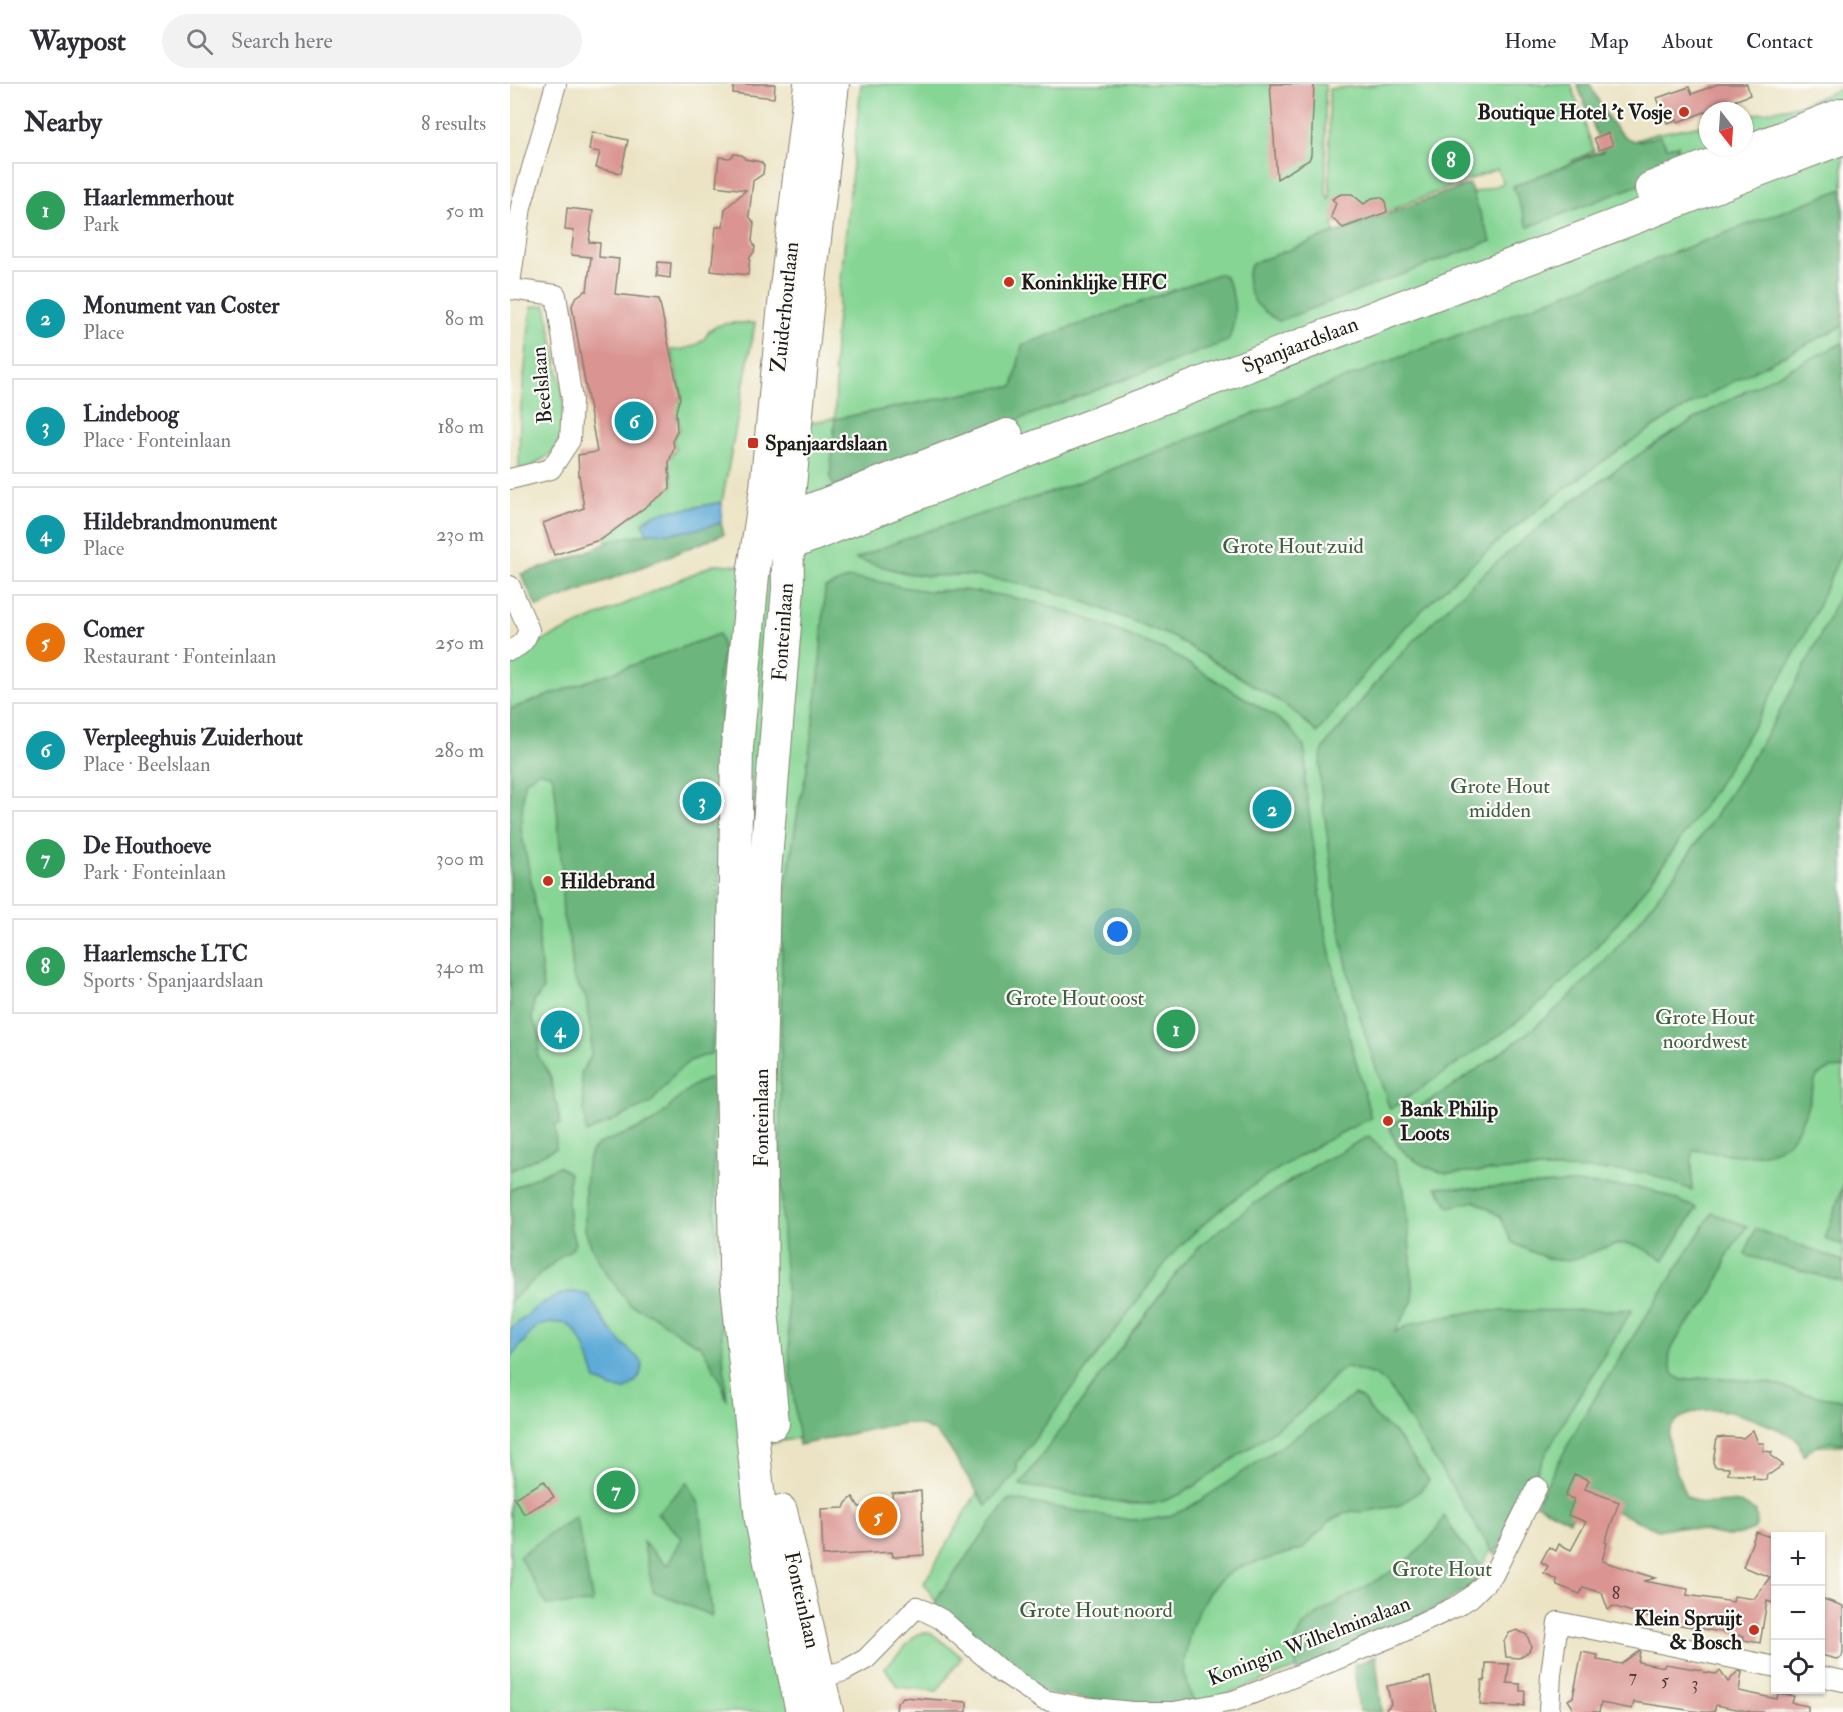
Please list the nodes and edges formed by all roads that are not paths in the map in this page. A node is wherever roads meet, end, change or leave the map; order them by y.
1 (556, 84) edge
2 (810, 84) edge
3 (832, 84) edge
4 (1843, 114) edge
5 (1843, 138) edge
6 (510, 284) edge
7 (510, 289) edge
8 (510, 479) edge
9 (773, 531) junction
10 (510, 586) edge
11 (510, 650) edge
12 (1537, 1487) dead end
13 (1771, 1666) edge
14 (1825, 1677) edge
15 (1843, 1681) edge
16 (806, 1691) edge
17 (827, 1712) edge
18 (1173, 1712) edge
19 (1549, 1712) edge

1 - 6 street
2 - 9 main road, Zuiderhoutlaan
3 - 9 main road, Zuiderhoutlaan
4 - 9 main road, Spanjaardslaan
5 - 9 main road, Spanjaardslaan
7 - 8 street, Beelslaan
9 - 16 main road, Fonteinlaan
10 - 11 street
12 - 18 street, Koningin Wilhelminalaan
13 - 19 street
14 - 15 street
16 - 17 main road, Fonteinlaan
16 - 18 street, Koningin Wilhelminalaan

